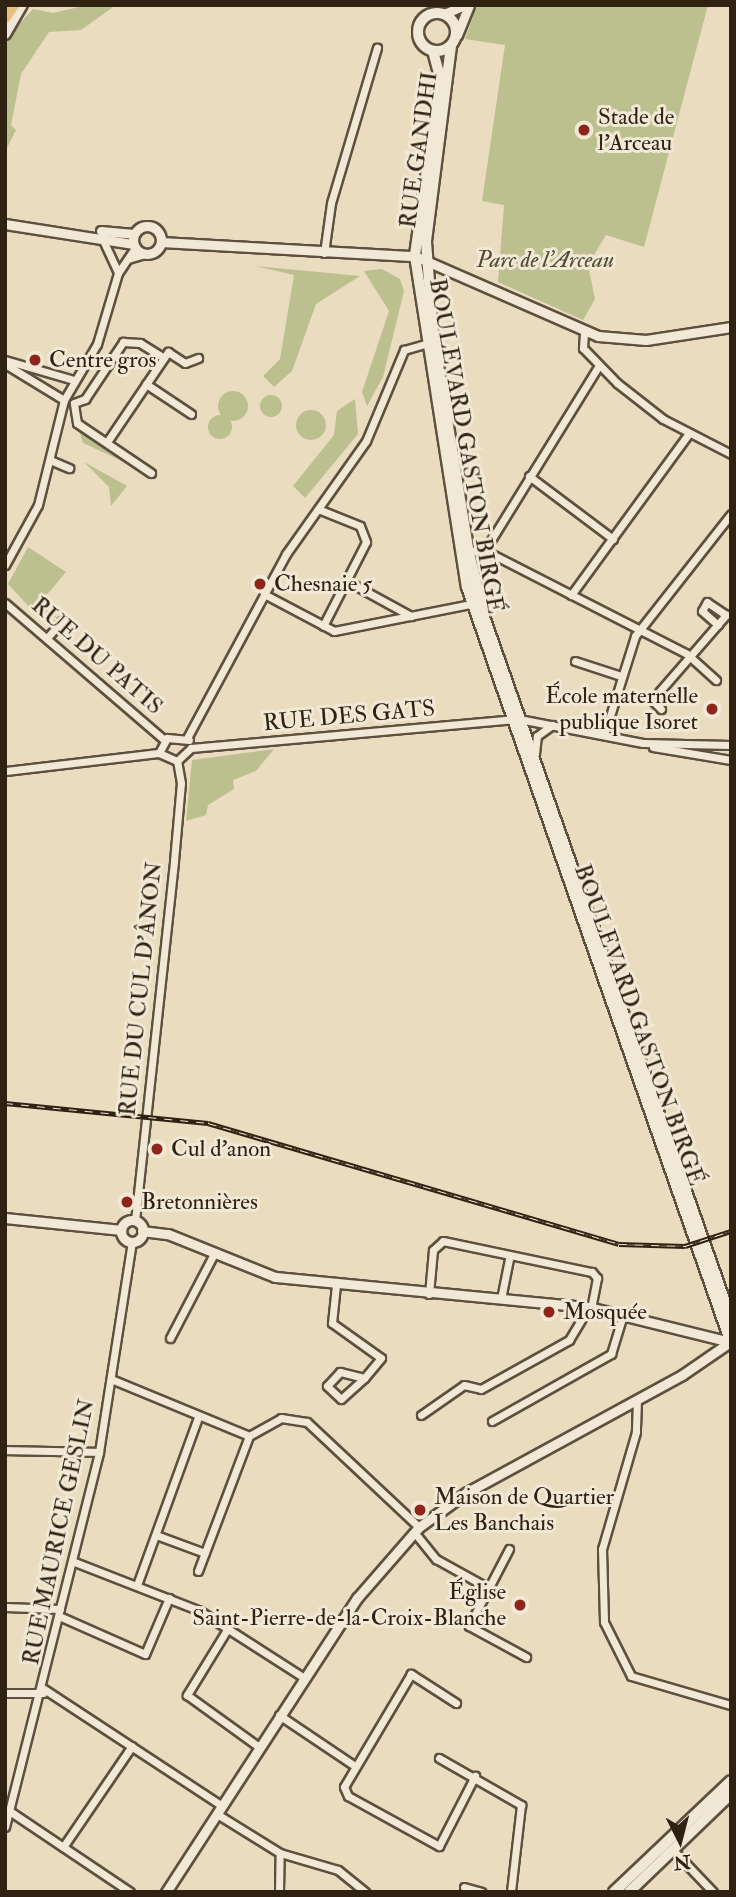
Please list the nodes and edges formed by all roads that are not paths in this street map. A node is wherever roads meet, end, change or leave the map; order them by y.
1 (13, 5) edge
2 (22, 5) edge
3 (422, 5) edge
4 (431, 5) edge
5 (466, 5) edge
6 (442, 14) junction
7 (5, 17) edge
8 (423, 20) junction
9 (5, 34) edge
10 (457, 35) junction
11 (451, 46) junction
12 (377, 48) dead end
13 (433, 51) junction
14 (8, 221) edge
15 (25, 224) junction
16 (99, 235) junction
17 (161, 242) junction
18 (136, 245) junction
19 (324, 253) junction
20 (415, 256) junction
21 (427, 260) junction
22 (118, 273) junction
23 (731, 327) edge
24 (584, 333) junction
25 (430, 343) junction
26 (164, 358) junction
27 (198, 358) dead end
28 (5, 362) edge
29 (598, 365) junction
30 (74, 380) junction
31 (146, 384) junction
32 (64, 400) junction
33 (191, 414) dead end
34 (689, 433) junction
35 (107, 442) junction
36 (731, 454) edge
37 (50, 460) junction
38 (69, 468) dead end
39 (151, 473) dead end
40 (529, 476) junction
41 (318, 509) junction
42 (731, 514) edge
43 (613, 539) junction
44 (484, 550) junction
45 (469, 553) junction
46 (5, 565) edge
47 (347, 582) junction
48 (264, 594) junction
49 (571, 595) junction
50 (5, 603) edge
51 (476, 603) junction
52 (411, 616) junction
53 (729, 616) edge
54 (62, 621) dead end
55 (718, 625) junction
56 (323, 626) junction
57 (639, 631) junction
58 (47, 638) junction
59 (690, 656) junction
60 (575, 661) dead end
61 (621, 676) junction
62 (716, 680) dead end
63 (661, 709) dead end
64 (515, 720) junction
65 (552, 725) junction
66 (605, 732) junction
67 (187, 738) junction
68 (164, 740) junction
69 (643, 743) junction
70 (731, 745) edge
71 (191, 747) junction
72 (159, 753) junction
73 (535, 759) junction
74 (731, 760) edge
75 (177, 761) junction
76 (5, 771) edge
77 (5, 1218) edge
78 (135, 1221) junction
79 (121, 1230) junction
80 (142, 1231) junction
81 (132, 1242) junction
82 (214, 1254) junction
83 (509, 1259) junction
84 (336, 1285) junction
85 (429, 1294) junction
86 (501, 1299) junction
87 (590, 1308) junction
88 (623, 1315) junction
89 (731, 1319) edge
90 (170, 1338) dead end
91 (731, 1342) edge
92 (365, 1378) junction
93 (110, 1379) junction
94 (637, 1400) junction
95 (421, 1415) dead end
96 (198, 1416) junction
97 (492, 1421) dead end
98 (248, 1436) junction
99 (5, 1450) edge
100 (99, 1452) junction
101 (416, 1529) junction
102 (156, 1535) junction
103 (509, 1549) dead end
104 (205, 1553) junction
105 (72, 1561) junction
106 (198, 1571) dead end
107 (137, 1585) junction
108 (488, 1588) junction
109 (169, 1598) junction
110 (5, 1607) edge
111 (59, 1613) junction
112 (228, 1628) junction
113 (526, 1657) dead end
114 (303, 1677) junction
115 (44, 1691) junction
116 (5, 1693) edge
117 (456, 1703) dead end
118 (731, 1705) edge
119 (279, 1715) junction
120 (132, 1746) junction
121 (259, 1747) junction
122 (439, 1758) dead end
123 (352, 1764) junction
124 (475, 1776) junction
125 (731, 1781) edge
126 (731, 1794) edge
127 (219, 1810) junction
128 (11, 1812) junction
129 (5, 1827) edge
130 (63, 1847) junction
131 (673, 1850) junction
132 (280, 1853) junction
133 (464, 1887) dead end
134 (130, 1892) edge
135 (166, 1892) edge
136 (279, 1892) edge
137 (365, 1892) edge
138 (481, 1892) edge
139 (511, 1892) edge
140 (614, 1892) edge
141 (629, 1892) edge
142 (713, 1892) edge

1 - 7 highway
2 - 9 main road
3 - 8 main road
4 - 6 main road
5 - 6 street
5 - 10 street
6 - 8 main road
6 - 10 main road
8 - 13 main road
10 - 11 main road
11 - 13 main road
11 - 21 main road, RUE GANDHI
12 - 19 street
13 - 20 main road, RUE GANDHI
14 - 15 street
15 - 16 street
15 - 18 street
16 - 18 street
16 - 22 street
17 - 18 street
17 - 18 street
17 - 19 street
18 - 22 street
19 - 20 street
20 - 21 street
20 - 25 main road, BOULEVARD GASTON BIRGÉ
21 - 24 street
21 - 25 main road, BOULEVARD GASTON BIRGÉ
22 - 30 street
23 - 24 street
24 - 29 street
25 - 41 street
25 - 45 main road, BOULEVARD GASTON BIRGÉ
25 - 51 main road, BOULEVARD GASTON BIRGÉ
26 - 27 street
26 - 31 street
26 - 35 street
28 - 30 street
28 - 32 street
29 - 34 street
29 - 40 street
30 - 32 street
31 - 33 street
31 - 35 street
32 - 37 street
34 - 36 street
34 - 43 street
35 - 39 street
37 - 38 street
37 - 46 street
40 - 43 street
40 - 44 street
41 - 47 street
41 - 48 street
42 - 57 street
43 - 49 street
44 - 45 street
44 - 49 street
45 - 51 main road, BOULEVARD GASTON BIRGÉ
47 - 52 street
47 - 56 street
48 - 56 street
48 - 67 street
49 - 57 street
50 - 58 street, RUE DU PATIS
51 - 52 street
51 - 64 main road, BOULEVARD GASTON BIRGÉ
52 - 56 street
53 - 55 street
53 - 55 street
54 - 58 street
55 - 59 street
57 - 59 street
57 - 61 street
58 - 68 street, RUE DU PATIS
59 - 62 street
59 - 63 street
60 - 61 street
61 - 66 street
64 - 65 street, RUE DES GATS
64 - 71 street, RUE DES GATS
64 - 73 main road, BOULEVARD GASTON BIRGÉ
64 - 91 main road, BOULEVARD GASTON BIRGÉ
65 - 66 street, RUE DES GATS
65 - 73 street
66 - 69 street, RUE DES GATS
67 - 68 street
67 - 71 street
68 - 72 street
69 - 70 street
69 - 74 street
71 - 75 street
72 - 75 street
72 - 76 street
73 - 89 main road, BOULEVARD GASTON BIRGÉ
75 - 78 street, RUE DU CUL D'ÂNON
77 - 79 street
78 - 79 street
78 - 80 street
79 - 81 street
80 - 81 street
80 - 82 street
81 - 93 street, RUE MAURICE GESLIN
82 - 84 street
82 - 90 street
83 - 85 street
83 - 86 street
83 - 87 street
84 - 85 street
84 - 92 street
85 - 86 street
86 - 87 street
87 - 88 street
87 - 95 street
88 - 91 street
88 - 97 street
91 - 94 street
92 - 92 street
93 - 96 street
93 - 100 street, RUE MAURICE GESLIN
94 - 101 street
94 - 118 street
96 - 98 street
96 - 102 street
98 - 101 street
98 - 104 street
99 - 100 street
100 - 105 street, RUE MAURICE GESLIN
101 - 108 street
101 - 114 street
102 - 104 street
102 - 107 street
103 - 108 street
104 - 106 street
105 - 107 street
105 - 111 street, RUE MAURICE GESLIN
107 - 109 street
108 - 113 street
109 - 111 street
109 - 112 street
110 - 111 street
111 - 115 street, RUE MAURICE GESLIN
112 - 114 street
112 - 121 street
114 - 119 street
115 - 116 street
115 - 120 street
115 - 128 street, RUE MAURICE GESLIN
117 - 123 street
119 - 121 street
119 - 123 street
120 - 127 street
120 - 130 street
121 - 127 street
122 - 124 street
123 - 124 street
124 - 139 street
125 - 140 main road
126 - 131 main road
127 - 132 street
127 - 135 street
128 - 129 street, RUE MAURICE GESLIN
128 - 130 street
130 - 134 street
131 - 141 main road
131 - 142 street
132 - 136 street
132 - 137 street
133 - 138 street

